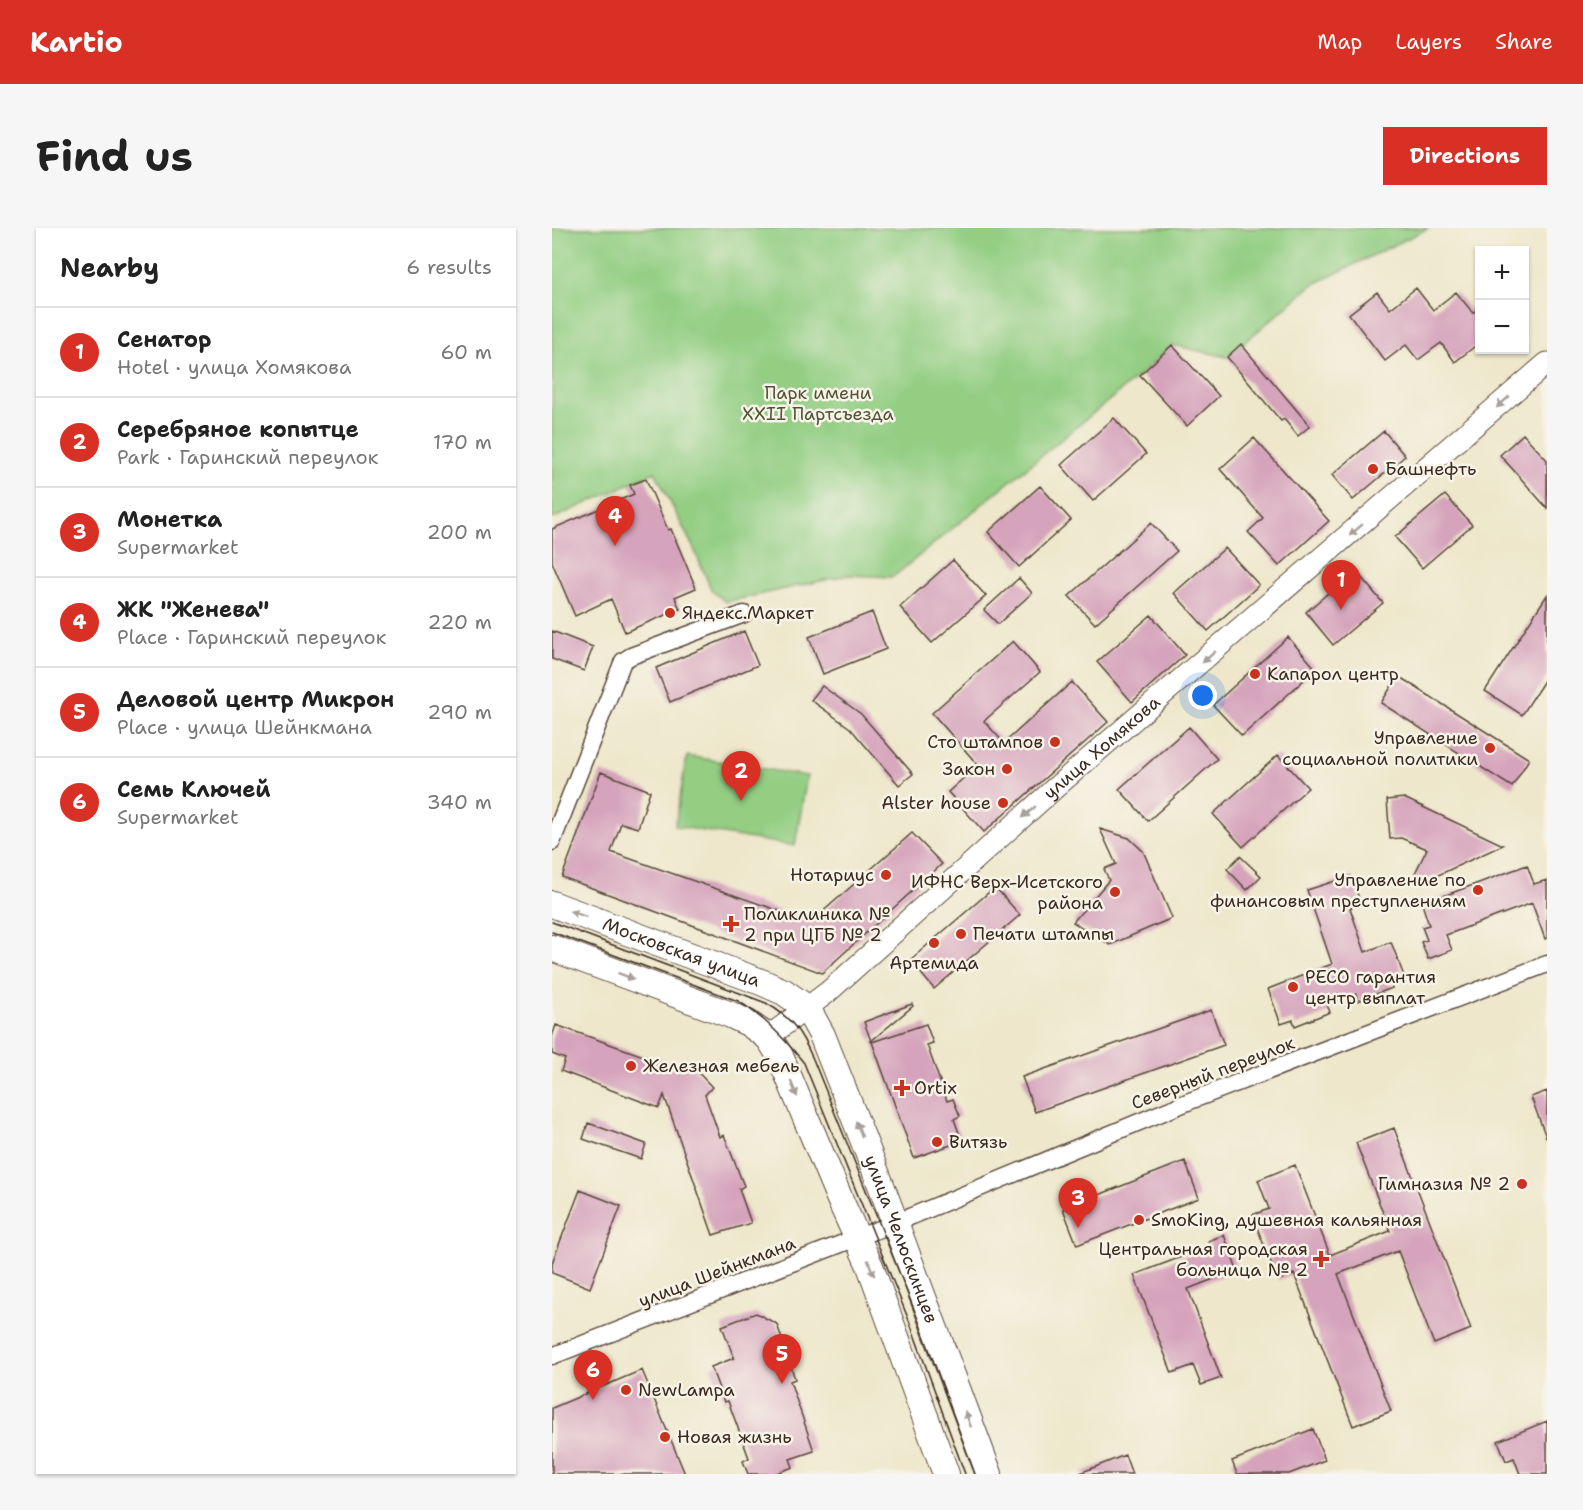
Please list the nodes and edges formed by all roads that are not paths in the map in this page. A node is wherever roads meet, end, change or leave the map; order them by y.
1 (1547, 363) edge
2 (744, 614) dead end
3 (552, 842) edge
4 (552, 904) edge
5 (552, 948) edge
6 (1547, 964) edge
7 (807, 1008) junction
8 (768, 1037) junction
9 (895, 1223) junction
10 (857, 1238) junction
11 (552, 1356) edge
12 (946, 1474) edge
13 (989, 1474) edge

1 -> 7 street, улица Хомякова
2 - 3 street
7 -> 4 main road, Московская улица
5 -> 8 main road
6 - 9 street, Северный переулок
7 - 8 street, улица Хомякова
9 -> 7 main road, улица Челюскинцев
8 -> 10 main road
9 - 10 street, улица Шейнкмана
13 -> 9 main road, улица Челюскинцев
10 - 11 street, улица Шейнкмана
10 -> 12 main road

